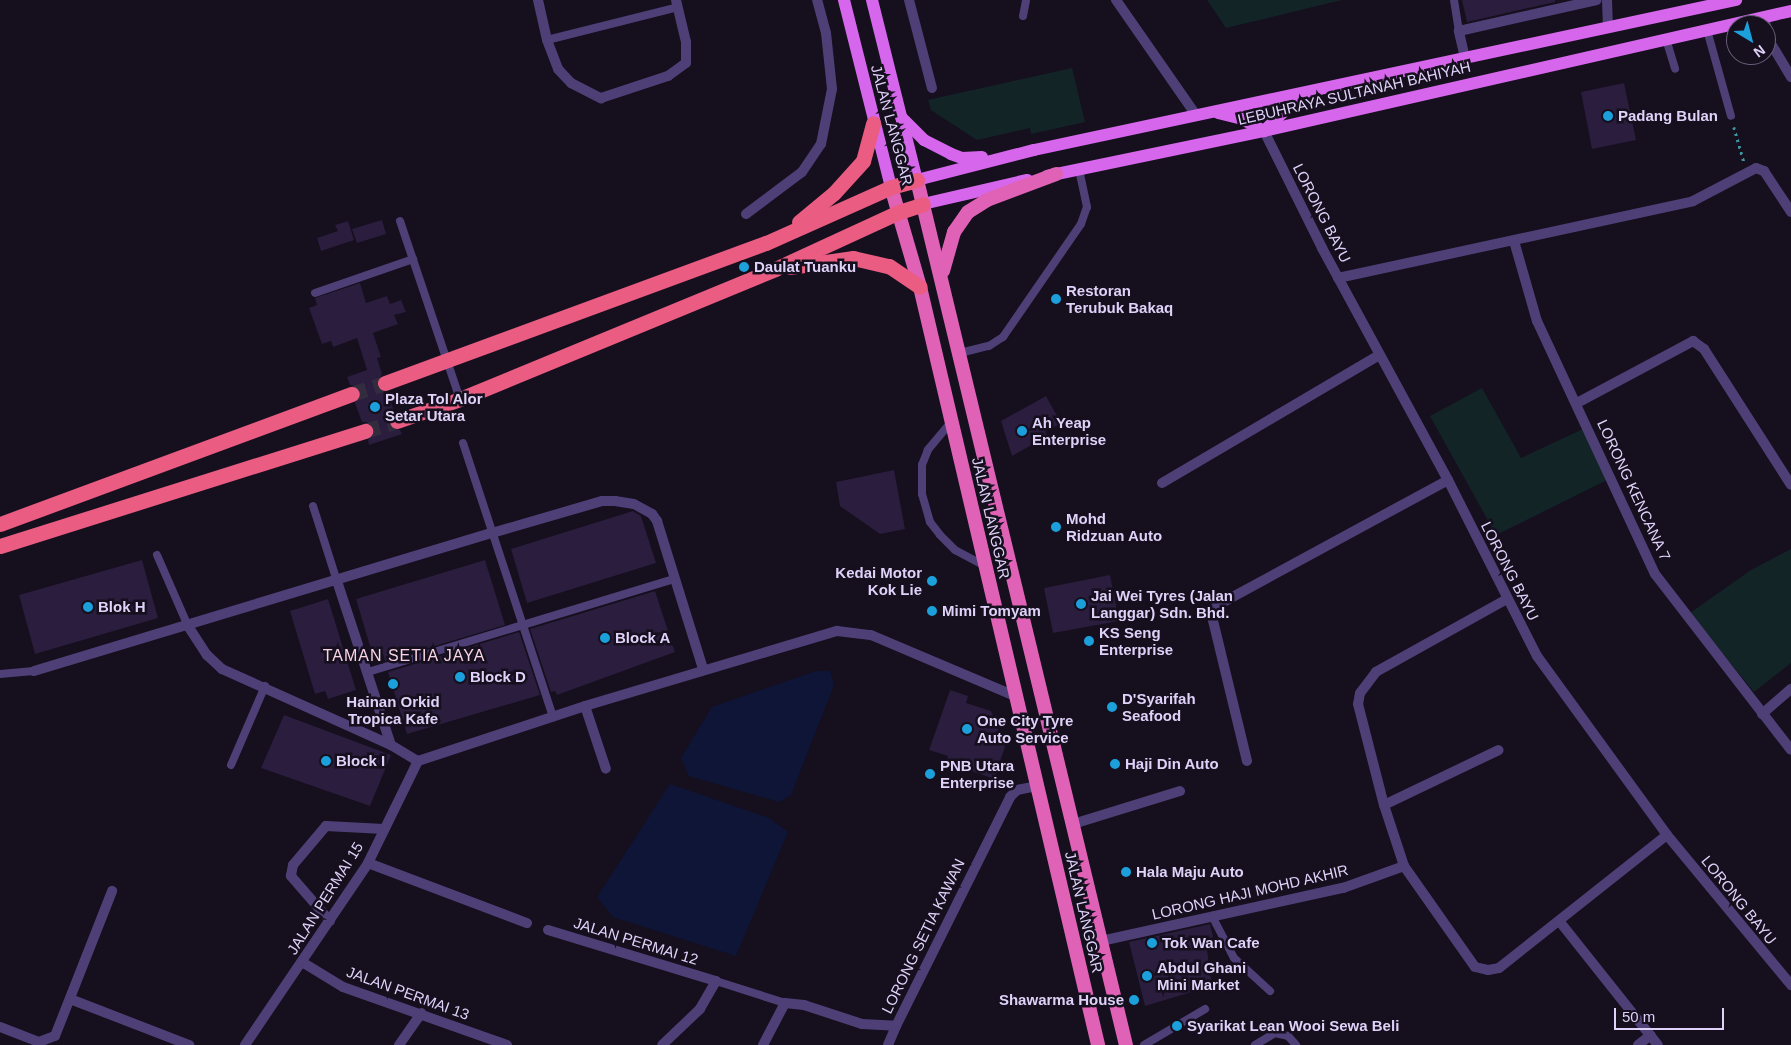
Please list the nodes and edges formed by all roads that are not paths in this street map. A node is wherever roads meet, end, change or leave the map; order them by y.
1 (538, 0) edge
2 (817, 0) edge
3 (844, 0) edge
4 (872, 0) edge
5 (909, 0) edge
6 (1026, 0) edge
7 (1116, 0) edge
8 (1454, 0) edge
9 (1597, 0) edge
10 (1606, 0) edge
11 (1736, 0) edge
12 (677, 3) edge
13 (1791, 11) edge
14 (1773, 15) edge
15 (1023, 16) dead end
16 (1726, 26) edge
17 (1608, 27) junction
18 (1707, 30) junction
19 (1459, 31) junction
20 (1666, 39) junction
21 (547, 40) junction
22 (1776, 52) edge
23 (1465, 58) junction
24 (1675, 69) dead end
25 (1791, 77) edge
26 (932, 88) dead end
27 (1304, 93) junction
28 (1213, 112) junction
29 (900, 115) junction
30 (1196, 115) junction
31 (1731, 116) road end
32 (873, 123) junction
33 (1264, 131) junction
34 (1034, 150) junction
35 (1080, 169) junction
36 (1056, 174) junction
37 (917, 180) junction
38 (891, 187) junction
39 (923, 204) junction
40 (899, 212) junction
41 (1791, 212) edge
42 (746, 214) dead end
43 (400, 221) dead end
44 (1514, 241) junction
45 (766, 243) junction
46 (413, 259) junction
47 (775, 269) junction
48 (1338, 278) junction
49 (942, 279) junction
50 (920, 287) junction
51 (315, 293) dead end
52 (960, 353) junction
53 (1379, 355) junction
54 (447, 361) junction
55 (385, 383) tunnel mouth
56 (352, 394) tunnel mouth
57 (460, 399) junction
58 (1578, 403) junction
59 (397, 421) tunnel mouth
60 (952, 421) junction
61 (365, 431) tunnel mouth
62 (463, 443) dead end
63 (1448, 480) junction
64 (1162, 483) dead end
65 (1791, 485) edge
66 (313, 506) dead end
67 (0, 524) edge
68 (492, 533) junction
69 (0, 546) edge
70 (156, 556) dead end
71 (987, 567) junction
72 (675, 579) junction
73 (337, 581) junction
74 (1507, 599) junction
75 (522, 624) junction
76 (188, 626) junction
77 (703, 669) junction
78 (34, 671) joint
79 (368, 672) junction
80 (0, 674) edge
81 (265, 686) junction
82 (1791, 689) edge
83 (1015, 696) junction
84 (585, 706) junction
85 (1762, 714) junction
86 (553, 716) junction
87 (392, 745) junction
88 (1499, 750) dead end
89 (1791, 750) edge
90 (418, 761) junction
91 (1247, 761) dead end
92 (231, 765) dead end
93 (606, 769) dead end
94 (1038, 786) junction
95 (1180, 791) dead end
96 (1384, 804) junction
97 (1073, 824) junction
98 (384, 829) junction
99 (1667, 835) junction
100 (368, 863) junction
101 (1404, 866) junction
102 (112, 891) dead end
103 (1212, 916) junction
104 (330, 921) junction
105 (1560, 922) junction
106 (528, 923) dead end
107 (548, 930) dead end
108 (1101, 941) junction
109 (302, 962) junction
110 (716, 981) junction
111 (1791, 985) edge
112 (1270, 990) dead end
113 (70, 999) junction
114 (786, 1003) junction
115 (1205, 1009) dead end
116 (421, 1013) junction
117 (896, 1026) junction
118 (0, 1027) edge
119 (1651, 1036) junction
120 (189, 1045) edge
121 (245, 1045) edge
122 (399, 1045) edge
123 (507, 1045) edge
124 (662, 1045) edge
125 (763, 1045) edge
126 (888, 1045) edge
127 (1098, 1045) edge
128 (1126, 1045) edge
129 (1144, 1045) edge
130 (1255, 1045) edge
131 (1296, 1045) edge
132 (1638, 1045) edge
133 (1658, 1045) edge

1 - 21 street
2 - 42 street
3 - 32 main road, JALAN LANGGAR
4 - 29 main road, JALAN LANGGAR
5 - 26 street
6 - 15 lane
7 - 30 street
8 - 19 lane
9 - 19 street
10 - 17 street
11 - 17 main road, LEBUHRAYA SULTANAH BAHIYAH
12 - 21 lane
12 - 21 street
13 - 14 main road, LEBUHRAYA SULTANAH BAHIYAH
16 - 18 main road, LEBUHRAYA SULTANAH BAHIYAH
17 - 23 main road, LEBUHRAYA SULTANAH BAHIYAH
18 - 20 main road, LEBUHRAYA SULTANAH BAHIYAH
18 - 31 lane
19 - 23 street
20 - 24 lane
20 - 33 main road, LEBUHRAYA SULTANAH BAHIYAH
22 - 25 street
23 - 27 main road, LEBUHRAYA SULTANAH BAHIYAH
27 - 28 main road, LEBUHRAYA SULTANAH BAHIYAH
27 - 33 main road
28 - 30 main road, LEBUHRAYA SULTANAH BAHIYAH
28 - 33 main road
29 - 34 main road
29 - 37 main road, JALAN LANGGAR
30 - 34 main road, LEBUHRAYA SULTANAH BAHIYAH
32 - 38 main road, JALAN LANGGAR
32 - 45 highway
33 - 35 main road, LEBUHRAYA SULTANAH BAHIYAH
33 - 48 street, LORONG BAYU
34 - 37 main road, LEBUHRAYA SULTANAH BAHIYAH
35 - 36 main road, LEBUHRAYA SULTANAH BAHIYAH
35 - 52 lane
36 - 39 main road, LEBUHRAYA SULTANAH BAHIYAH
36 - 49 highway
37 - 38 highway
37 - 39 highway, JALAN LANGGAR
38 - 40 highway, JALAN LANGGAR
38 - 45 highway
39 - 40 highway
39 - 49 highway, JALAN LANGGAR
40 - 47 highway
40 - 50 highway, JALAN LANGGAR
41 - 44 street
43 - 46 lane
44 - 48 street
44 - 58 street, LORONG KENCANA 7
45 - 54 highway
46 - 51 lane
46 - 54 lane
47 - 50 highway
47 - 57 highway
48 - 53 street, LORONG BAYU
49 - 52 highway, JALAN LANGGAR
50 - 60 highway, JALAN LANGGAR
52 - 97 highway, JALAN LANGGAR
53 - 63 street, LORONG BAYU
53 - 64 street
54 - 55 highway
54 - 57 lane
56 - 67 highway
57 - 59 highway
58 - 65 street
58 - 85 street, LORONG KENCANA 7
60 - 71 highway, JALAN LANGGAR
60 - 71 lane
61 - 69 highway
62 - 68 lane
63 - 74 street, LORONG BAYU
63 - 91 street
66 - 73 lane
68 - 72 street
68 - 73 street
68 - 75 lane
70 - 76 lane
71 - 83 highway, JALAN LANGGAR
72 - 75 lane
72 - 77 street
73 - 76 street
73 - 79 street
74 - 96 street
74 - 99 street, LORONG BAYU
75 - 79 lane
75 - 86 lane
76 - 78 street
76 - 81 street
77 - 83 street
77 - 84 street
78 - 80 lane
79 - 87 street
81 - 87 street
81 - 92 lane
82 - 85 street
83 - 94 highway, JALAN LANGGAR
84 - 86 street
84 - 93 street
85 - 89 street, LORONG KENCANA 7
86 - 90 street
87 - 90 street
88 - 96 street
90 - 98 street, JALAN PERMAI 15
94 - 117 street, LORONG SETIA KAWAN
94 - 127 highway, JALAN LANGGAR
95 - 97 street
96 - 101 street
97 - 108 highway, JALAN LANGGAR
98 - 100 street, JALAN PERMAI 15
98 - 104 street
99 - 105 street
99 - 111 street, LORONG BAYU
100 - 104 street, JALAN PERMAI 15
100 - 106 street
101 - 103 street, LORONG HAJI MOHD AKHIR
101 - 105 street
102 - 113 street
103 - 108 street, LORONG HAJI MOHD AKHIR
103 - 112 lane
104 - 109 street, JALAN PERMAI 15
105 - 119 street
107 - 110 street, JALAN PERMAI 12
108 - 128 highway, JALAN LANGGAR
109 - 116 street, JALAN PERMAI 13
109 - 121 street, JALAN PERMAI 15
110 - 114 lane
110 - 124 street
113 - 118 street
113 - 120 street
114 - 117 street, LORONG SETIA KAWAN
114 - 125 street
115 - 129 lane
116 - 122 street
116 - 123 street, JALAN PERMAI 13
117 - 126 street
119 - 132 street
119 - 133 street
130 - 131 lane

